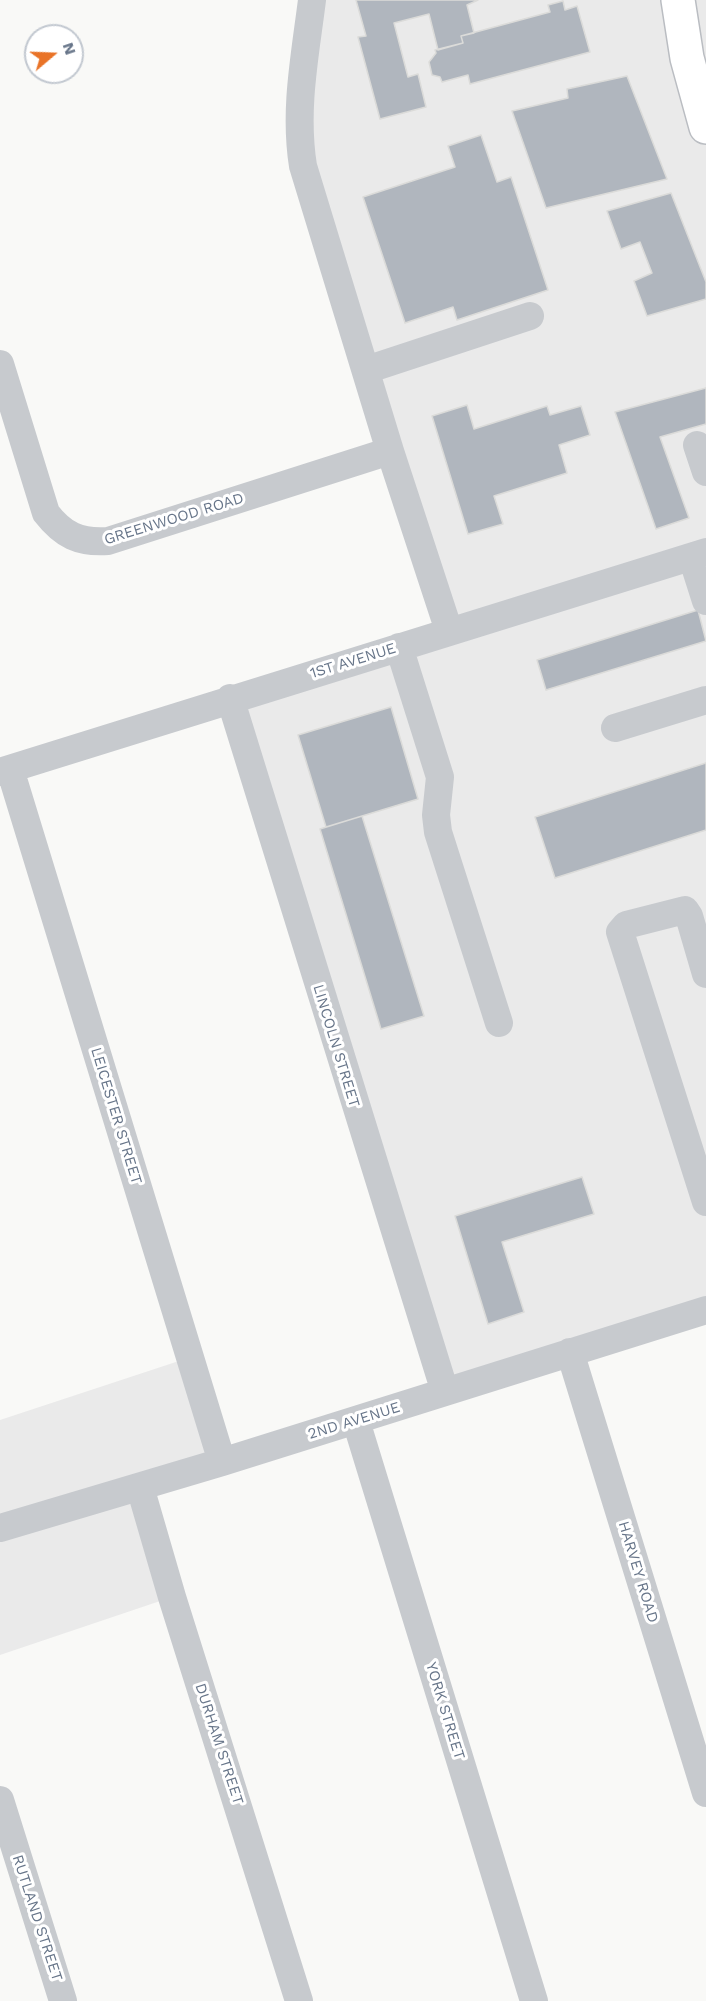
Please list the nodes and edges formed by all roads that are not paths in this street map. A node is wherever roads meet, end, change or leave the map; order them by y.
1 (312, 0) edge
2 (678, 0) edge
3 (706, 127) edge
4 (530, 316) dead end
5 (0, 364) edge
6 (366, 370) junction
7 (697, 445) dead end
8 (390, 451) junction
9 (706, 472) edge
10 (699, 554) edge
11 (706, 601) edge
12 (449, 631) junction
13 (399, 647) junction
14 (230, 698) junction
15 (706, 700) edge
16 (615, 728) dead end
17 (5, 770) edge
18 (706, 974) edge
19 (499, 1023) dead end
20 (706, 1202) edge
21 (706, 1310) edge
22 (570, 1352) junction
23 (444, 1392) junction
24 (356, 1421) junction
25 (222, 1462) junction
26 (140, 1487) junction
27 (1, 1526) edge
28 (706, 1793) edge
29 (0, 1800) edge
30 (63, 2001) edge
31 (299, 2001) edge
32 (534, 2001) edge

1 - 6 street
2 - 3 main road
4 - 6 street
5 - 8 street, GREENWOOD ROAD
6 - 8 street
7 - 9 street
8 - 12 street
10 - 11 street
10 - 12 street, 1ST AVENUE
12 - 13 street, 1ST AVENUE
13 - 14 street, 1ST AVENUE
13 - 19 street
14 - 17 street, 1ST AVENUE
14 - 23 street, LINCOLN STREET
15 - 16 street
17 - 25 street, LEICESTER STREET
18 - 20 street
21 - 22 street, 2ND AVENUE
22 - 23 street, 2ND AVENUE
22 - 28 street, HARVEY ROAD
23 - 24 street, 2ND AVENUE
24 - 25 street, 2ND AVENUE
24 - 32 street, YORK STREET
25 - 26 street, 2ND AVENUE
26 - 27 street, 2ND AVENUE
26 - 31 street, DURHAM STREET
29 - 30 street, RUTLAND STREET

